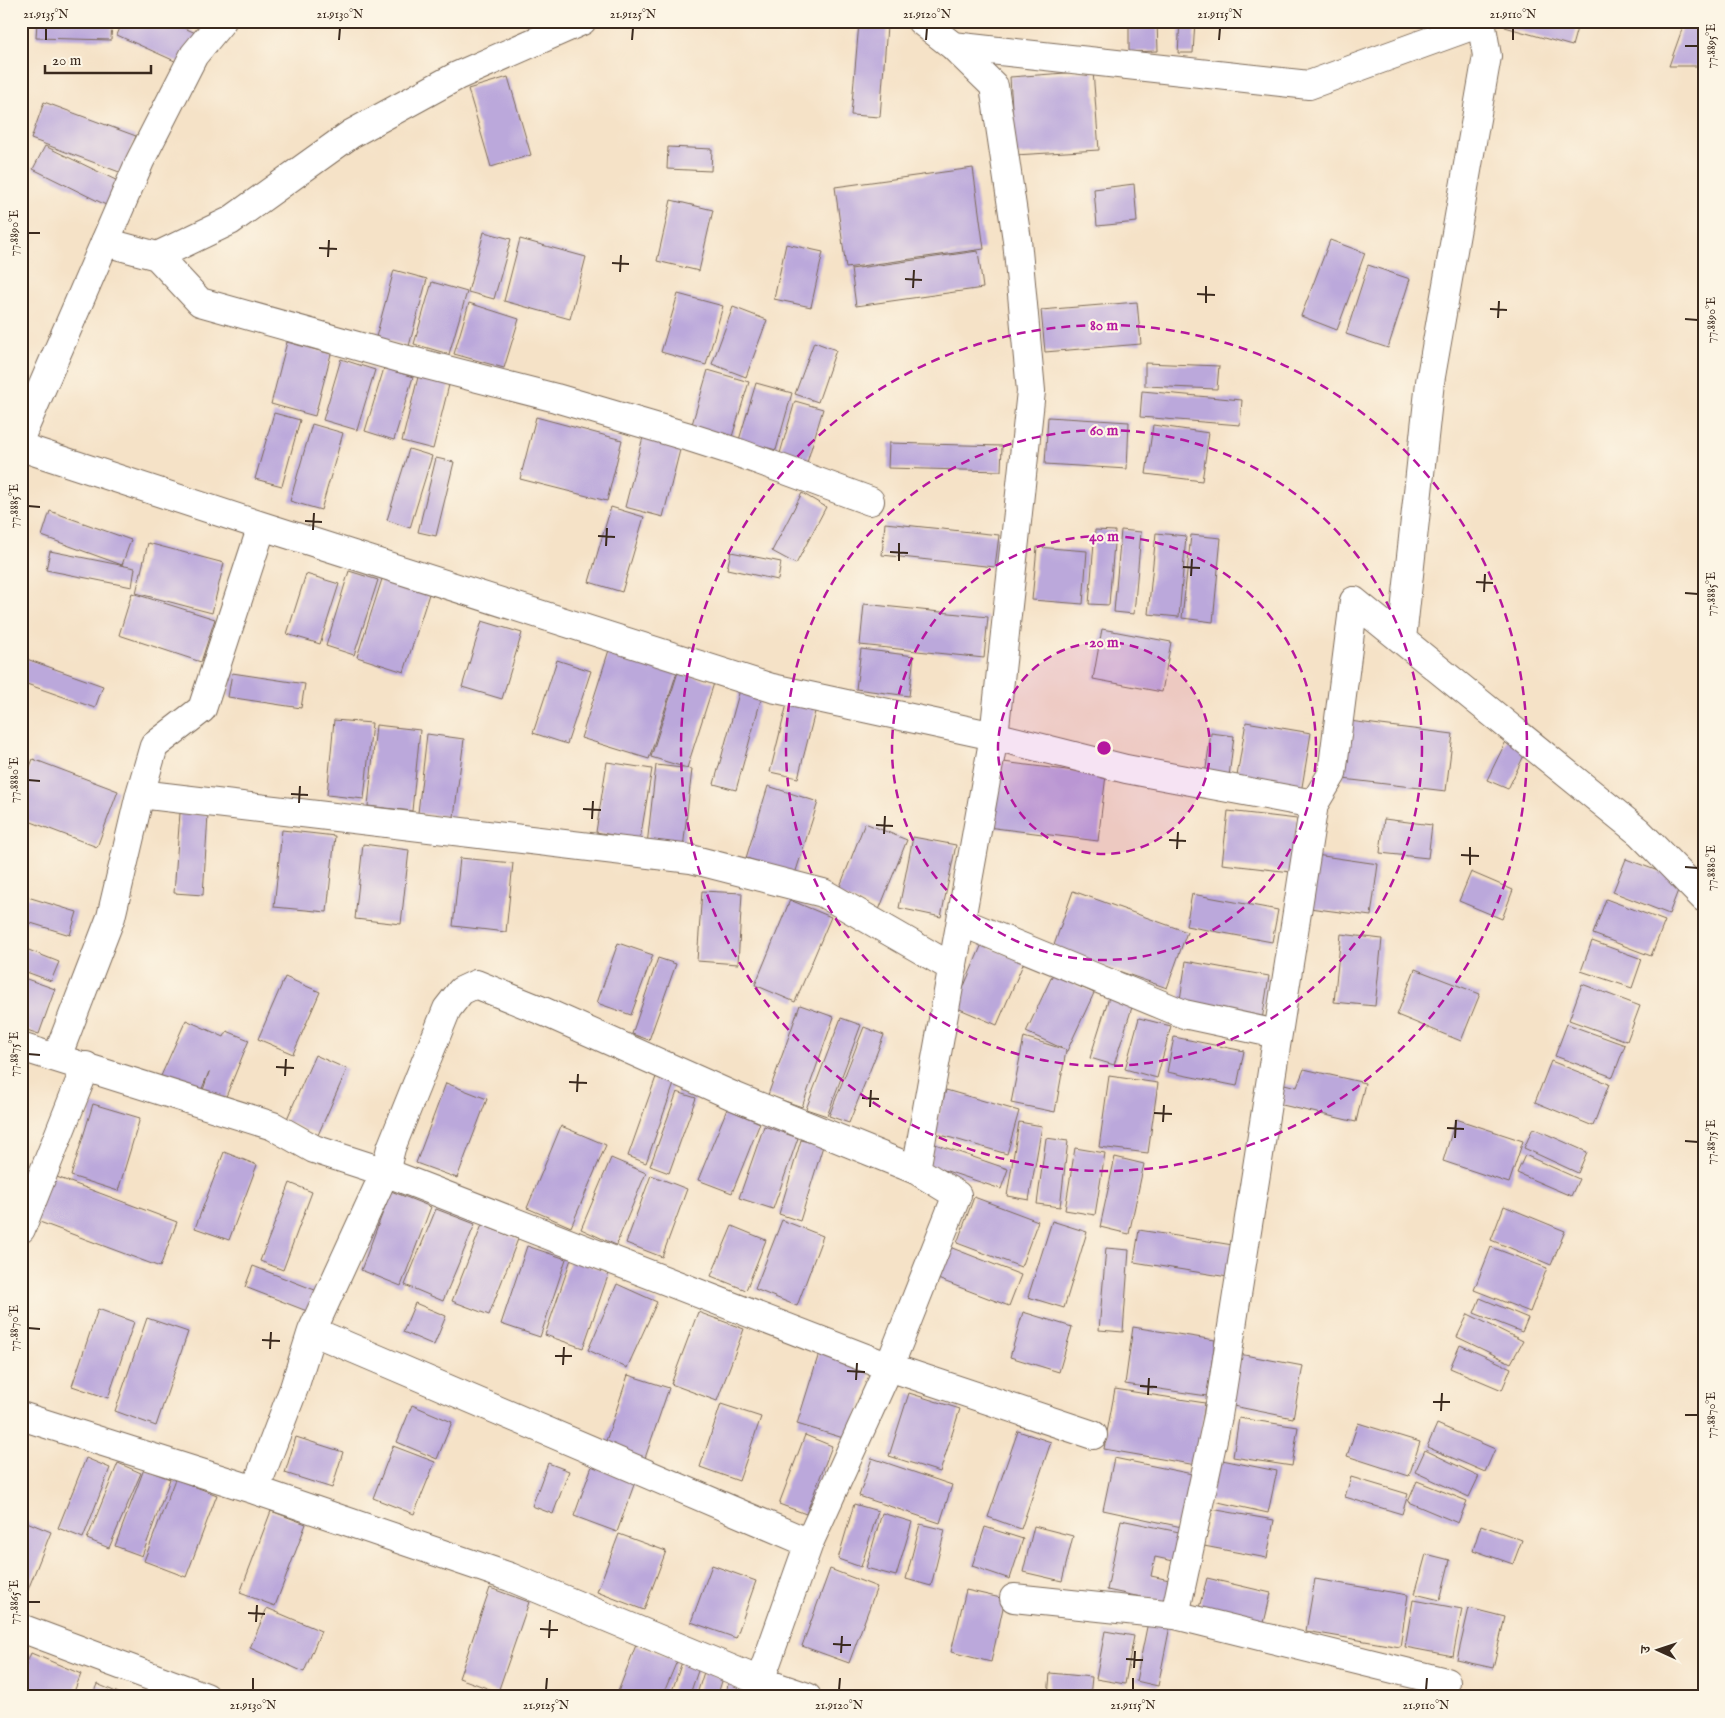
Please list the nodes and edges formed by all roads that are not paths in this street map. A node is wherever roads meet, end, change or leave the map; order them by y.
1 (222, 21) edge
2 (582, 21) edge
3 (921, 21) edge
4 (1480, 22) edge
5 (953, 46) junction
6 (105, 242) junction
7 (158, 256) junction
8 (21, 436) edge
9 (21, 447) edge
10 (870, 501) dead end
11 (262, 526) junction
12 (1402, 639) junction
13 (994, 736) junction
14 (140, 794) junction
15 (1314, 804) junction
16 (1704, 898) edge
17 (961, 922) junction
18 (953, 968) junction
19 (1277, 1034) junction
20 (21, 1046) edge
21 (57, 1057) junction
22 (86, 1066) junction
23 (916, 1170) junction
24 (385, 1172) junction
25 (21, 1228) edge
26 (312, 1331) junction
27 (889, 1367) junction
28 (21, 1416) edge
29 (1093, 1435) dead end
30 (255, 1490) junction
31 (809, 1543) junction
32 (1014, 1598) dead end
33 (1175, 1615) junction
34 (21, 1628) edge
35 (760, 1681) junction
36 (1446, 1682) dead end
37 (206, 1697) edge
38 (807, 1697) edge

1 - 6 street
2 - 7 street
3 - 5 street
4 - 5 street
4 - 12 street
5 - 13 street
6 - 7 street
6 - 8 street
7 - 10 street
9 - 11 street
11 - 13 street
11 - 14 street
12 - 15 street
12 - 16 street
13 - 15 street
13 - 17 street
14 - 18 street
14 - 21 street
15 - 19 street
17 - 18 street
17 - 19 street
18 - 23 street
19 - 33 street
20 - 21 street
21 - 22 street
22 - 24 street
22 - 25 street
23 - 24 street
23 - 27 street
24 - 26 street
24 - 27 street
26 - 30 street
26 - 31 street
27 - 29 street
27 - 31 street
28 - 30 street
30 - 35 street
31 - 35 street
32 - 33 street
33 - 36 street
34 - 37 street
35 - 38 street

